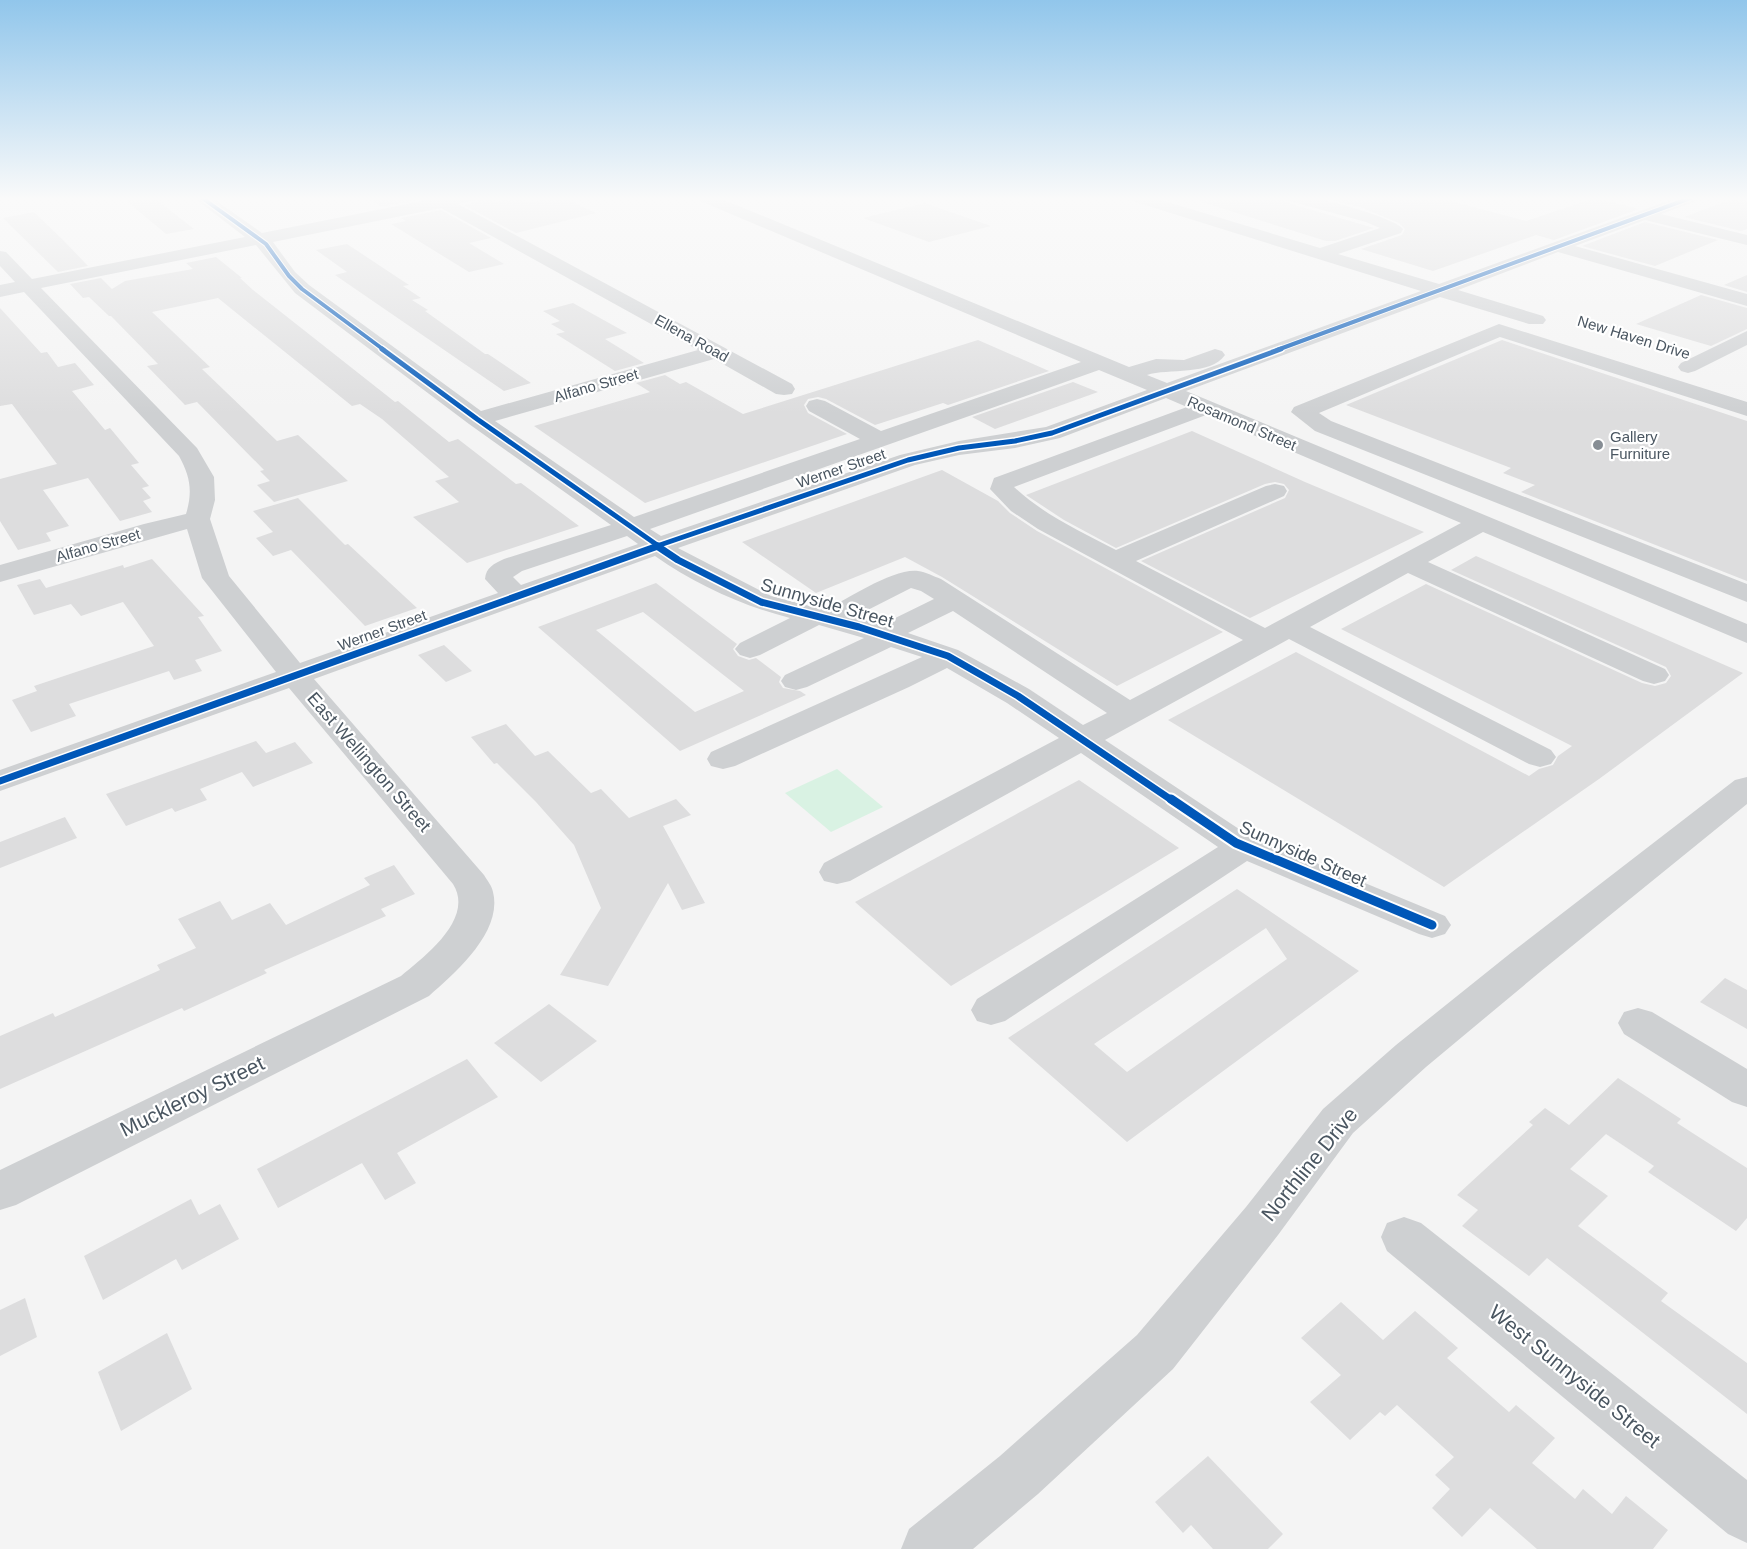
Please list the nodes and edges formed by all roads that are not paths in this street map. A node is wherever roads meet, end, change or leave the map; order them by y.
1 (12, 269) edge
2 (110, 269) edge
3 (284, 269) edge
4 (564, 269) edge
5 (876, 269) edge
6 (1370, 269) edge
7 (1498, 269) edge
8 (1638, 269) edge
9 (28, 286) junction
10 (0, 291) edge
11 (1440, 291) junction
12 (1747, 300) edge
13 (1556, 327) dead end
14 (1747, 338) edge
15 (1291, 346) junction
16 (715, 352) junction
17 (1216, 355) junction
18 (1666, 361) dead end
19 (1099, 363) junction
20 (1241, 364) junction
21 (1702, 372) junction
22 (1127, 375) junction
23 (627, 377) junction
24 (1672, 386) junction
25 (646, 388) dead end
26 (784, 389) dead end
27 (575, 392) junction
28 (1167, 392) junction
29 (594, 403) dead end
30 (528, 405) junction
31 (817, 406) dead end
32 (1205, 408) junction
33 (1747, 409) edge
34 (548, 418) dead end
35 (477, 419) junction
36 (1323, 426) junction
37 (880, 440) junction
38 (1287, 442) junction
39 (1275, 491) dead end
40 (197, 519) junction
41 (1481, 523) junction
42 (630, 527) junction
43 (1609, 539) junction
44 (657, 546) junction
45 (1115, 560) junction
46 (1573, 561) junction
47 (1408, 563) junction
48 (0, 574) edge
49 (1747, 594) edge
50 (516, 596) junction
51 (954, 600) junction
52 (822, 617) junction
53 (1000, 629) junction
54 (1276, 634) junction
55 (1747, 634) edge
56 (886, 636) junction
57 (750, 649) dead end
58 (945, 656) junction
59 (1045, 658) junction
60 (1654, 675) dead end
61 (295, 676) junction
62 (796, 681) dead end
63 (995, 683) junction
64 (1128, 713) junction
65 (1081, 739) junction
66 (1540, 757) dead end
67 (723, 759) dead end
68 (0, 781) edge
69 (1747, 787) edge
70 (1244, 847) junction
71 (837, 872) dead end
72 (1432, 926) dead end
73 (383, 1001) joint
74 (991, 1010) dead end
75 (1638, 1023) dead end
76 (1747, 1090) edge
77 (0, 1191) edge
78 (1404, 1237) dead end
79 (1747, 1515) edge
80 (929, 1549) edge

1 - 9 street, East Wellington Street
2 - 9 street
3 - 35 street, Sunnyside Street
4 - 16 street, Ellena Road
5 - 19 street, Rosamond Street
6 - 11 street, New Haven Drive
7 - 11 street, Werner Street
8 - 12 street
9 - 10 street
9 - 40 street, East Wellington Street
11 - 13 street, New Haven Drive
11 - 15 street, Werner Street
14 - 21 street
15 - 17 street
15 - 20 street, Werner Street
16 - 23 street, Alfano Street
16 - 26 street, Ellena Road
17 - 20 street
17 - 22 street
18 - 21 street, New Haven Drive
19 - 22 street, Rosamond Street
19 - 37 street
20 - 28 street, Werner Street
21 - 24 street
22 - 28 street, Rosamond Street
23 - 25 street
23 - 27 street, Alfano Street
24 - 33 street
24 - 36 street
27 - 29 street
27 - 30 street, Alfano Street
28 - 32 street, Rosamond Street
28 - 44 street, Werner Street
30 - 34 street
30 - 35 street, Alfano Street
31 - 37 street
32 - 38 street, Rosamond Street
32 - 45 street
35 - 42 street, Sunnyside Street
36 - 38 street
36 - 43 street
37 - 42 street
38 - 41 street, Rosamond Street
39 - 45 street
40 - 48 street, Alfano Street
40 - 61 street, East Wellington Street
41 - 46 street, Rosamond Street
41 - 47 street
42 - 44 street, Sunnyside Street
42 - 50 street
43 - 46 street
43 - 49 street
44 - 50 street, Werner Street
44 - 52 street, Sunnyside Street
45 - 54 street
46 - 55 street, Rosamond Street
47 - 54 street
47 - 60 street
50 - 61 street, Werner Street
51 - 52 street
51 - 53 street
51 - 56 street
52 - 56 street, Sunnyside Street
52 - 57 street
53 - 58 street
53 - 59 street
54 - 64 street
54 - 66 street
56 - 58 street, Sunnyside Street
56 - 62 street
58 - 63 street, Sunnyside Street
58 - 67 street
59 - 63 street
59 - 64 street
61 - 68 street, Werner Street
61 - 73 street, East Wellington Street
63 - 65 street, Sunnyside Street
64 - 65 street
65 - 70 street, Sunnyside Street
65 - 71 street
69 - 80 street, Northline Drive
70 - 72 street, Sunnyside Street
70 - 74 street
73 - 77 street, Muckleroy Street
75 - 76 street
78 - 79 street, West Sunnyside Street

